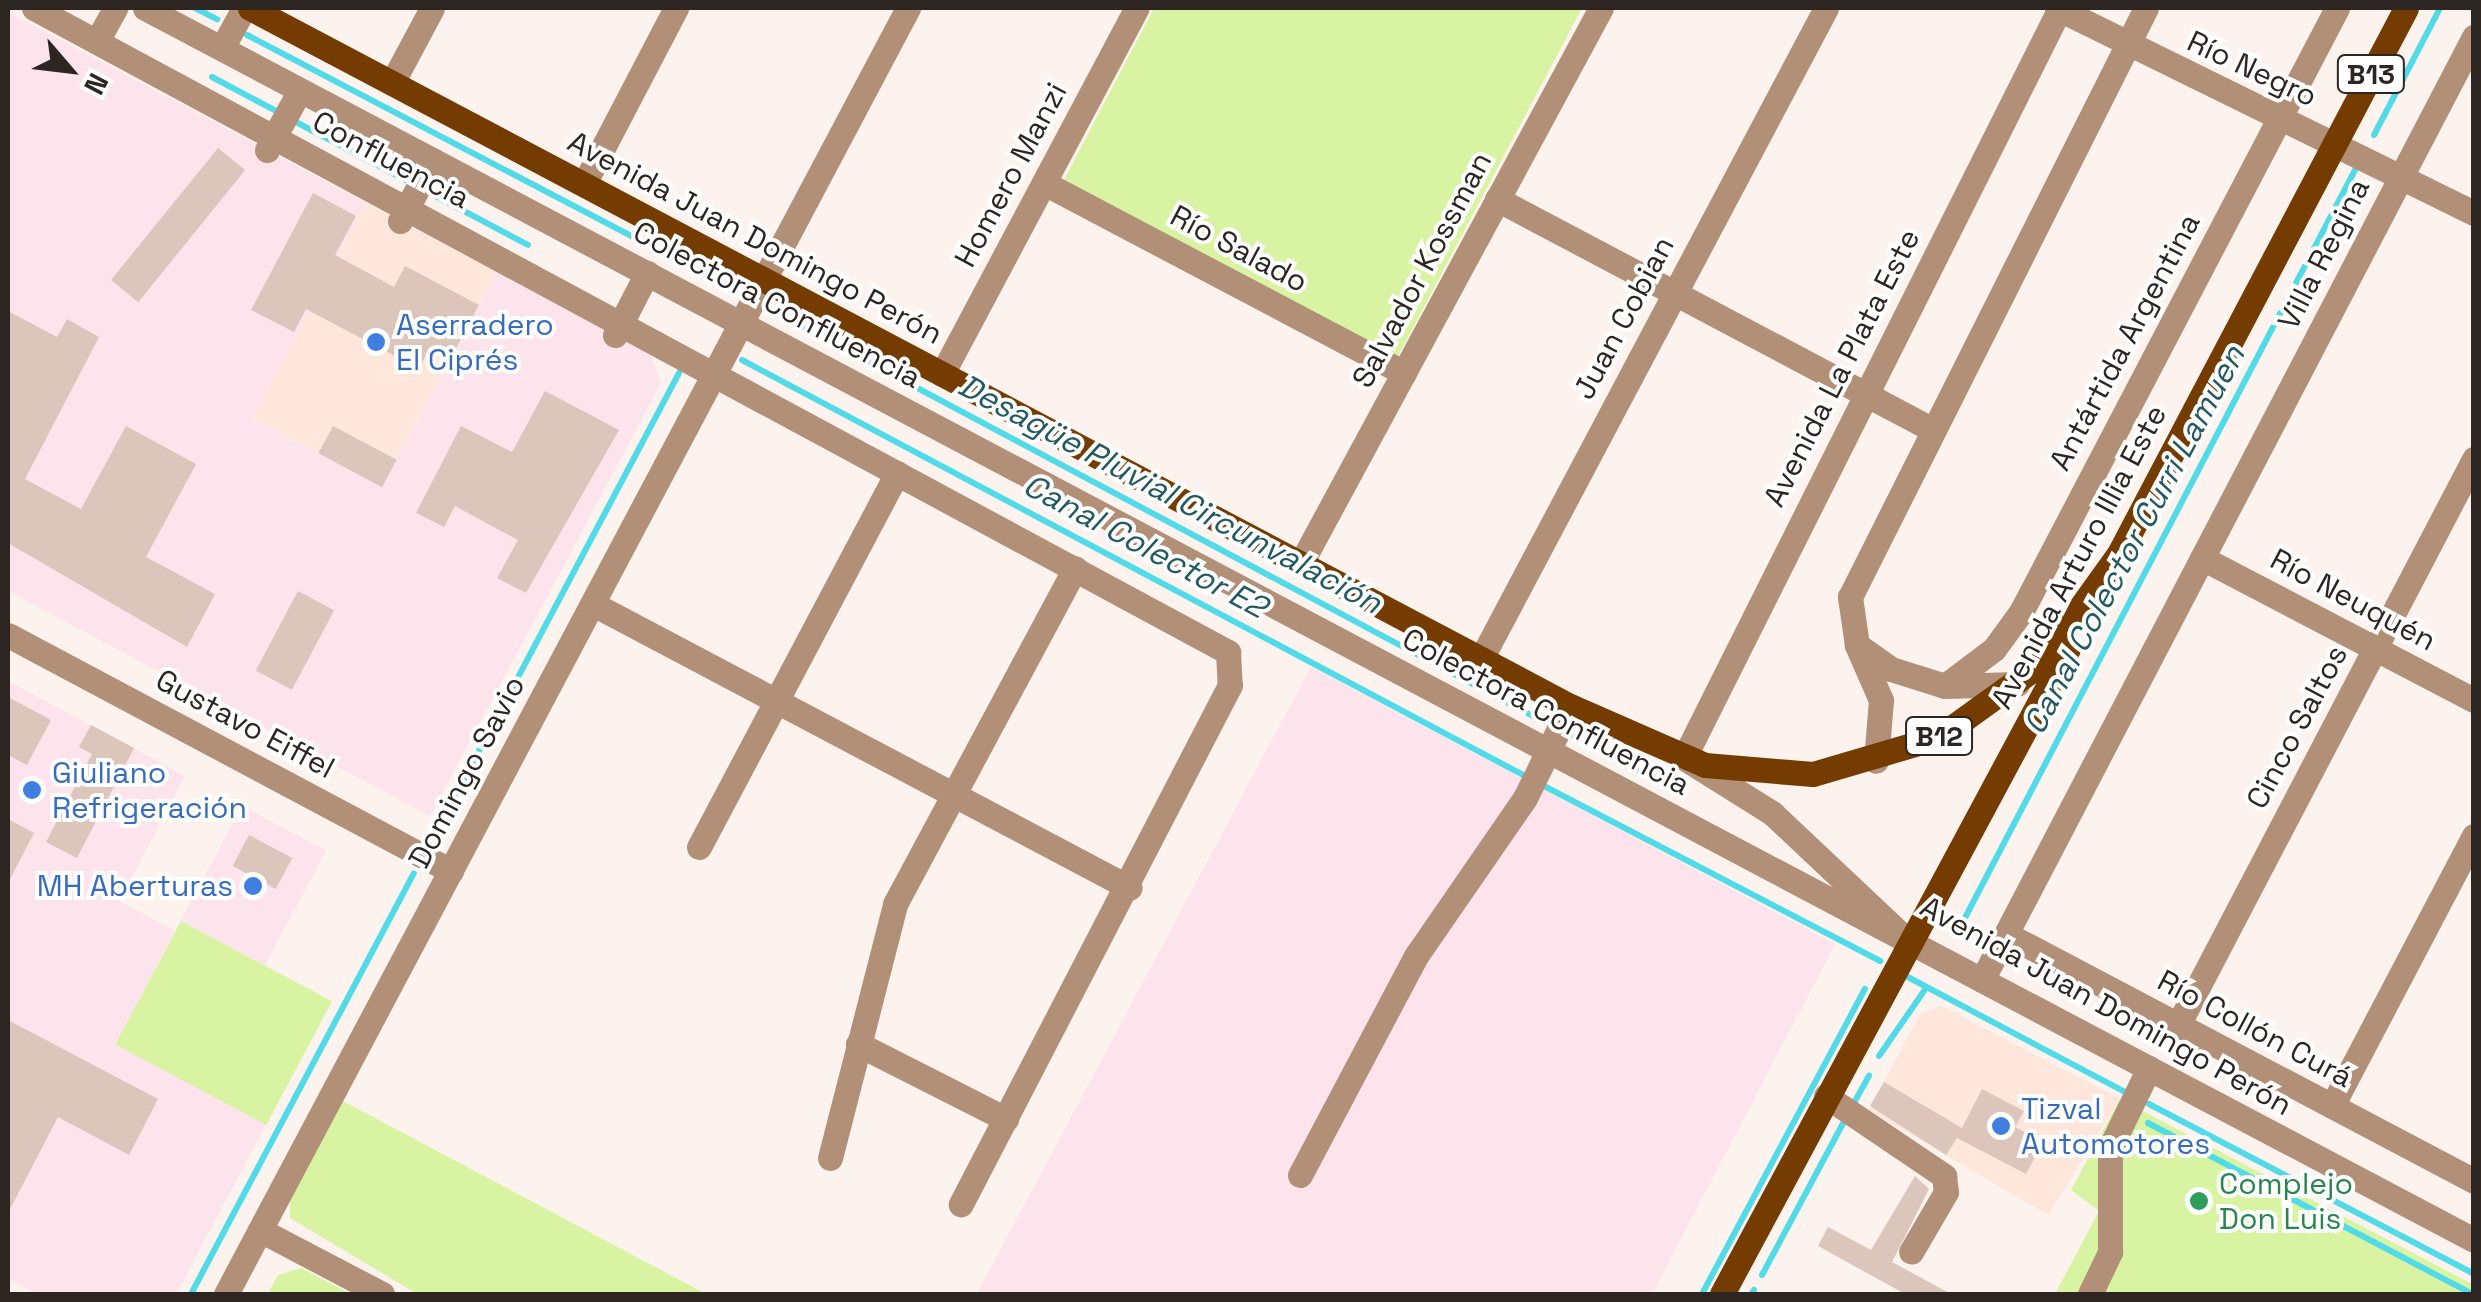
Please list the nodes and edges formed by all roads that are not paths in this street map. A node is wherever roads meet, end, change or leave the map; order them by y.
1 (34, 8) edge
2 (115, 8) edge
3 (145, 8) edge
4 (247, 8) edge
5 (432, 8) edge
6 (676, 8) edge
7 (908, 8) edge
8 (1136, 8) edge
9 (1600, 8) edge
10 (1826, 8) edge
11 (2059, 8) edge
12 (2146, 8) edge
13 (2337, 8) edge
14 (2406, 8) edge
15 (2474, 37) edge
16 (97, 41) junction
17 (2127, 44) junction
18 (222, 48) junction
19 (392, 83) junction
20 (300, 90) junction
21 (2276, 123) junction
22 (2336, 141) junction
23 (271, 143) junction
24 (432, 160) junction
25 (2401, 175) junction
26 (1044, 183) junction
27 (584, 184) junction
28 (1497, 199) junction
29 (2474, 213) edge
30 (404, 214) junction
31 (647, 274) junction
32 (765, 280) junction
33 (1674, 293) junction
34 (742, 324) junction
35 (619, 328) junction
36 (718, 370) junction
37 (1404, 373) junction
38 (942, 374) junction
39 (1864, 394) junction
40 (1933, 430) junction
41 (2474, 459) edge
42 (897, 473) junction
43 (2120, 552) junction
44 (2202, 558) junction
45 (1301, 564) junction
46 (1076, 568) junction
47 (593, 604) junction
48 (8, 635) edge
49 (1857, 645) junction
50 (2375, 648) junction
51 (1481, 659) junction
52 (2017, 684) junction
53 (1945, 686) junction
54 (2474, 700) edge
55 (776, 701) junction
56 (1570, 706) junction
57 (1548, 750) junction
58 (1684, 758) junction
59 (1876, 761) junction
60 (953, 795) junction
61 (2474, 836) edge
62 (699, 847) dead end
63 (452, 871) junction
64 (1130, 888) junction
65 (2006, 934) junction
66 (1908, 941) junction
67 (1982, 980) junction
68 (2178, 1025) junction
69 (858, 1044) junction
70 (2149, 1068) junction
71 (1826, 1096) junction
72 (2332, 1106) junction
73 (1006, 1119) junction
74 (830, 1158) dead end
75 (1300, 1175) dead end
76 (2474, 1181) edge
77 (960, 1204) dead end
78 (260, 1230) junction
79 (2474, 1240) edge
80 (1912, 1252) dead end
81 (226, 1294) edge
82 (382, 1294) edge
83 (1722, 1294) edge
84 (2090, 1294) edge

1 - 16 street, Confluencia
2 - 16 street
3 - 18 street, Colectora Confluencia
4 - 18 street
4 - 19 main road, Avenida Juan Domingo Perón / B12
5 - 19 street
6 - 27 street
7 - 32 street, Domingo Savio
8 - 26 street, Homero Manzi
9 - 28 street, Salvador Kossman
10 - 33 street, Juan Cobian
11 - 17 street, Río Negro
11 - 39 street, Avenida La Plata Este
12 - 17 street
13 - 21 street, Antártida Argentina
14 - 22 main road, Avenida Arturo Illia Este / B13
15 - 25 street, Villa Regina
16 - 23 street, Confluencia
17 - 21 street, Río Negro
17 - 40 street
18 - 20 street, Colectora Confluencia
19 - 27 main road, Avenida Juan Domingo Perón / B12
20 - 23 street
20 - 24 street, Colectora Confluencia
21 - 22 street, Río Negro
21 - 53 street, Antártida Argentina
22 - 25 street, Río Negro
22 - 43 main road, Avenida Arturo Illia Este / B13
23 - 30 street, Confluencia
24 - 30 street
24 - 31 street, Colectora Confluencia
25 - 29 street, Río Negro
25 - 44 street, Villa Regina
26 - 37 street, Río Salado
26 - 38 street, Homero Manzi
27 - 32 main road, Avenida Juan Domingo Perón / B12
28 - 33 street
28 - 37 street, Salvador Kossman
30 - 35 street, Confluencia
31 - 34 street, Colectora Confluencia
31 - 35 street
32 - 34 street, Domingo Savio
32 - 38 main road, Avenida Juan Domingo Perón / B12
33 - 39 street
33 - 51 street, Juan Cobian
34 - 36 street, Domingo Savio
34 - 57 street, Colectora Confluencia
35 - 36 street, Confluencia
36 - 42 street, Confluencia
36 - 47 street, Domingo Savio
37 - 45 street, Salvador Kossman
38 - 45 main road, Avenida Juan Domingo Perón / B12
39 - 40 street
39 - 58 street, Avenida La Plata Este
40 - 49 street
41 - 50 street, Cinco Saltos
42 - 46 street, Confluencia
42 - 55 street
43 - 52 main road, B12
43 - 66 main road, Avenida Arturo Illia Este / B13
44 - 50 street, Río Neuquén
44 - 65 street, Villa Regina
45 - 51 main road, Avenida Juan Domingo Perón / B12
46 - 60 street
46 - 64 street, Confluencia
47 - 55 street
47 - 63 street, Domingo Savio
48 - 63 street, Gustavo Eiffel
49 - 53 street
49 - 59 street
50 - 54 street, Río Neuquén
50 - 68 street, Cinco Saltos
51 - 56 main road, Avenida Juan Domingo Perón / B12
52 - 53 street
52 - 59 main road, B12
55 - 60 street
55 - 62 street
56 - 57 street
56 - 58 main road, Avenida Juan Domingo Perón / B12
57 - 66 street, Colectora Confluencia
57 - 75 street
58 - 59 main road, B12
58 - 66 street, Avenida Juan Domingo Perón / B12
60 - 64 street
60 - 69 street
61 - 72 street
63 - 78 street, Domingo Savio
64 - 73 street
65 - 67 street, Villa Regina
65 - 68 street, Río Collón Curá
66 - 67 street, Avenida Juan Domingo Perón
66 - 71 main road, Avenida Arturo Illia Este / B13
67 - 70 street, Avenida Juan Domingo Perón
68 - 72 street, Río Collón Curá
69 - 73 street
69 - 74 street
70 - 79 street, Avenida Juan Domingo Perón
70 - 84 street
71 - 80 street
71 - 83 main road, Avenida Arturo Illia Este / B13
72 - 76 street, Río Collón Curá
73 - 77 street
78 - 81 street, Domingo Savio
78 - 82 street

